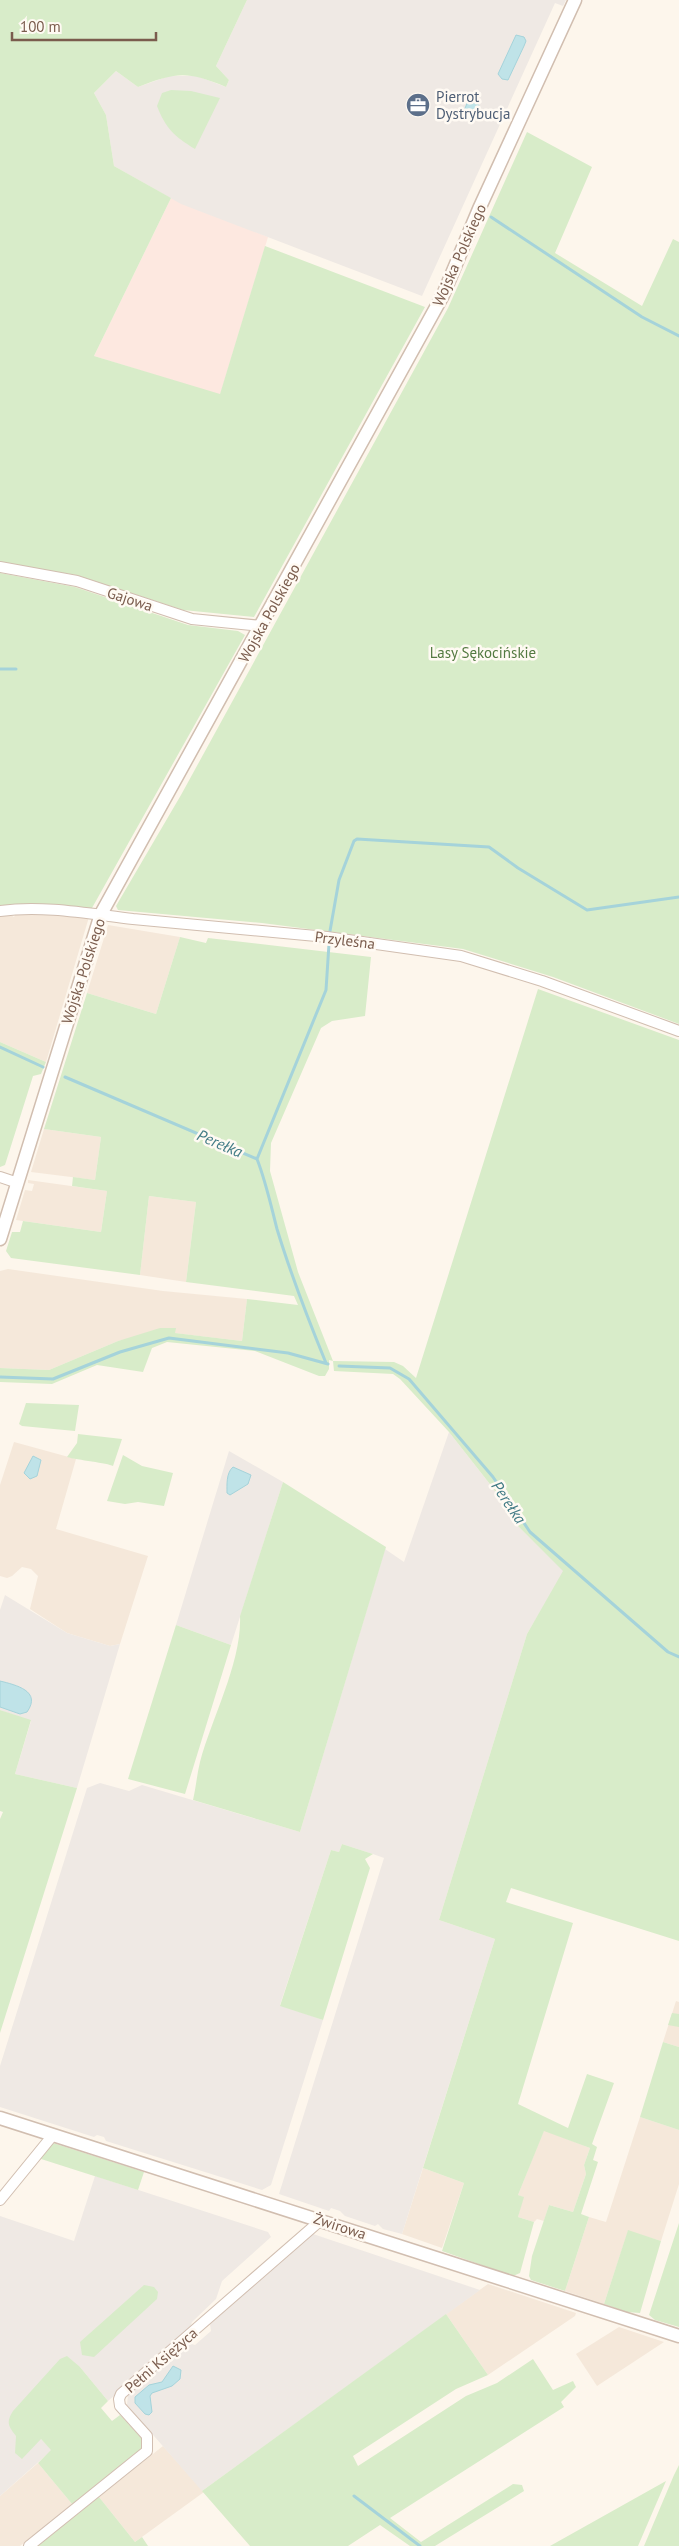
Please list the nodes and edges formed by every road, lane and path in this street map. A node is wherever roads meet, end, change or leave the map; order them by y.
1 (575, 0) edge
2 (0, 567) edge
3 (262, 626) junction
4 (0, 911) edge
5 (101, 914) junction
6 (679, 1031) edge
7 (0, 1177) edge
8 (18, 1183) junction
9 (0, 1239) edge
10 (0, 2118) edge
11 (53, 2135) junction
12 (0, 2200) edge
13 (321, 2220) junction
14 (679, 2336) edge
15 (29, 2546) edge

1 - 3 street, Wojska Polskiego
2 - 3 street, Gajowa
3 - 5 street, Wojska Polskiego
4 - 5 street, Przyleśna
5 - 6 street, Przyleśna
5 - 8 street, Wojska Polskiego
7 - 8 street
8 - 9 street, Wojska Polskiego
10 - 11 street, Żwirowa
11 - 12 street
11 - 13 street, Żwirowa
13 - 14 street, Żwirowa
13 - 15 street, Pełni Księżyca

